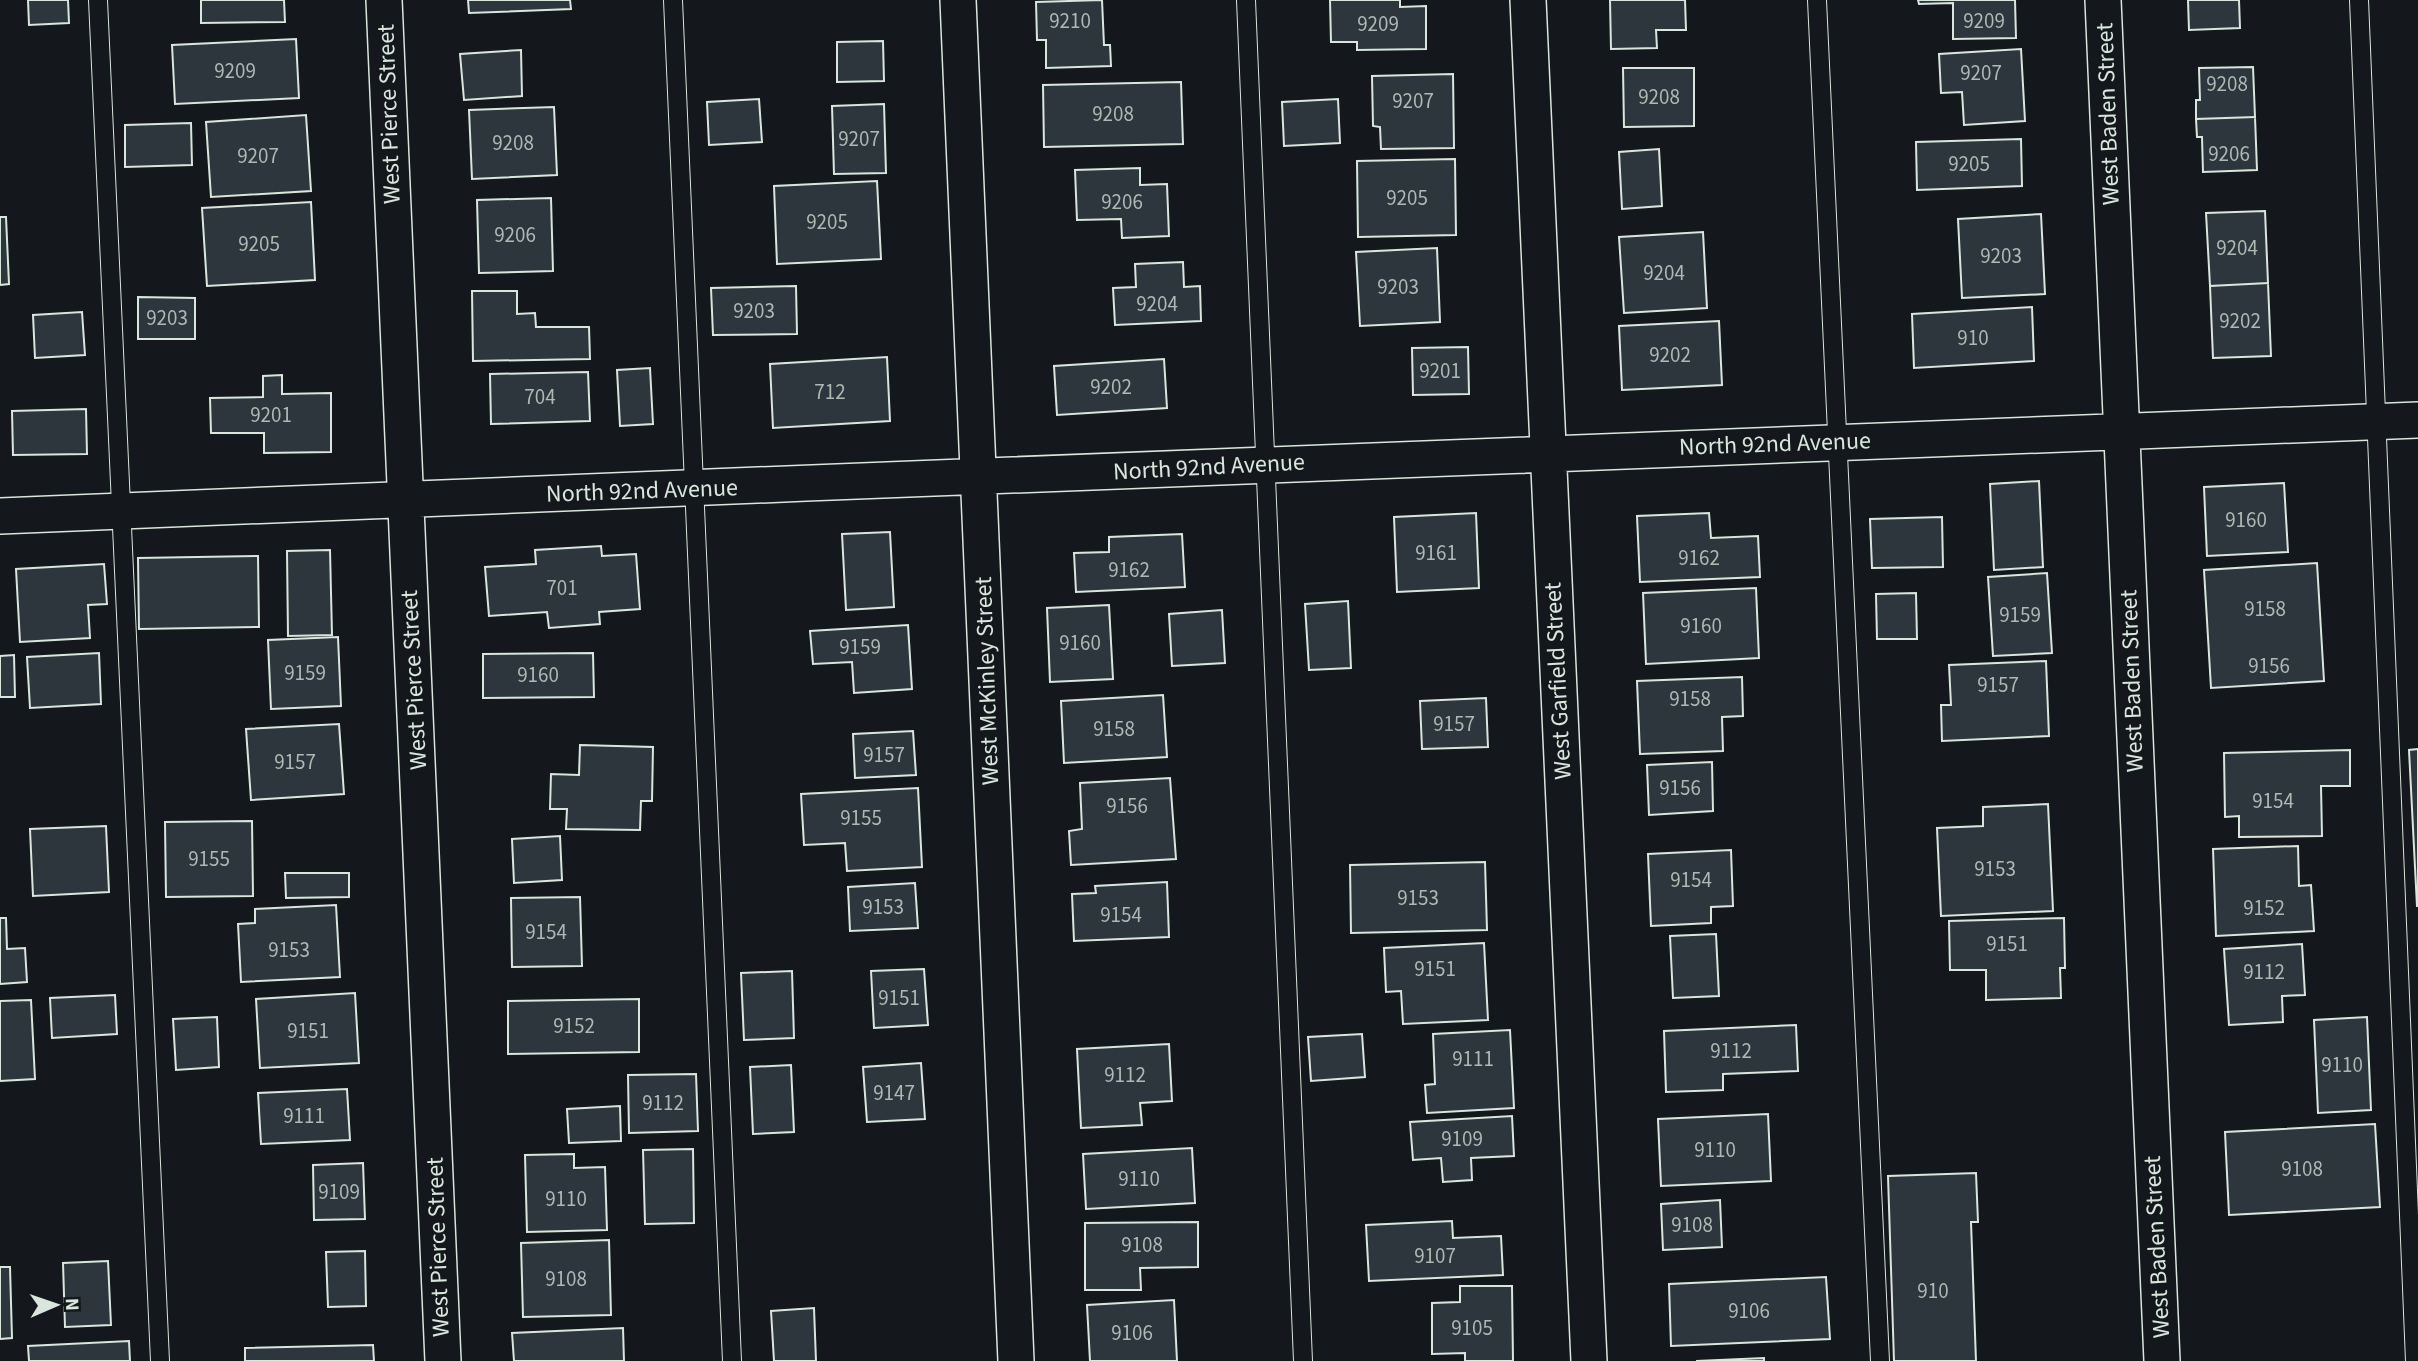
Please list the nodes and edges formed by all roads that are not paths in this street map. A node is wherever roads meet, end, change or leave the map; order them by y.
1 (98, 0) edge
2 (384, 0) edge
3 (673, 0) edge
4 (958, 0) edge
5 (1245, 0) edge
6 (1528, 0) edge
7 (1817, 0) edge
8 (2103, 0) edge
9 (2359, 0) edge
10 (2418, 420) edge
11 (2377, 421) junction
12 (2121, 432) junction
13 (1836, 442) junction
14 (1548, 452) junction
15 (1266, 464) junction
16 (978, 477) junction
17 (696, 489) junction
18 (406, 500) junction
19 (120, 511) junction
20 (0, 516) edge
21 (160, 1361) edge
22 (443, 1361) edge
23 (732, 1361) edge
24 (1016, 1361) edge
25 (1303, 1361) edge
26 (1589, 1361) edge
27 (1880, 1361) edge
28 (2162, 1361) edge
29 (2416, 1361) edge

1 - 19 lane
2 - 18 street, West Pierce Street
3 - 17 lane
4 - 16 street, West McKinley Street
5 - 15 lane
6 - 14 street, West Garfield Street
7 - 13 lane
8 - 12 street, West Baden Street
9 - 11 lane
10 - 11 street, North 92nd Avenue
11 - 12 street, North 92nd Avenue
11 - 29 lane
12 - 13 street, North 92nd Avenue
12 - 28 street, West Baden Street
13 - 14 street, North 92nd Avenue
13 - 27 lane
14 - 15 street, North 92nd Avenue
14 - 26 street, West Garfield Street
15 - 16 street, North 92nd Avenue
15 - 25 lane
16 - 17 street, North 92nd Avenue
16 - 24 street, West McKinley Street
17 - 18 street, North 92nd Avenue
17 - 23 lane
18 - 19 street, North 92nd Avenue
18 - 22 street, West Pierce Street
19 - 20 street, North 92nd Avenue
19 - 21 lane

